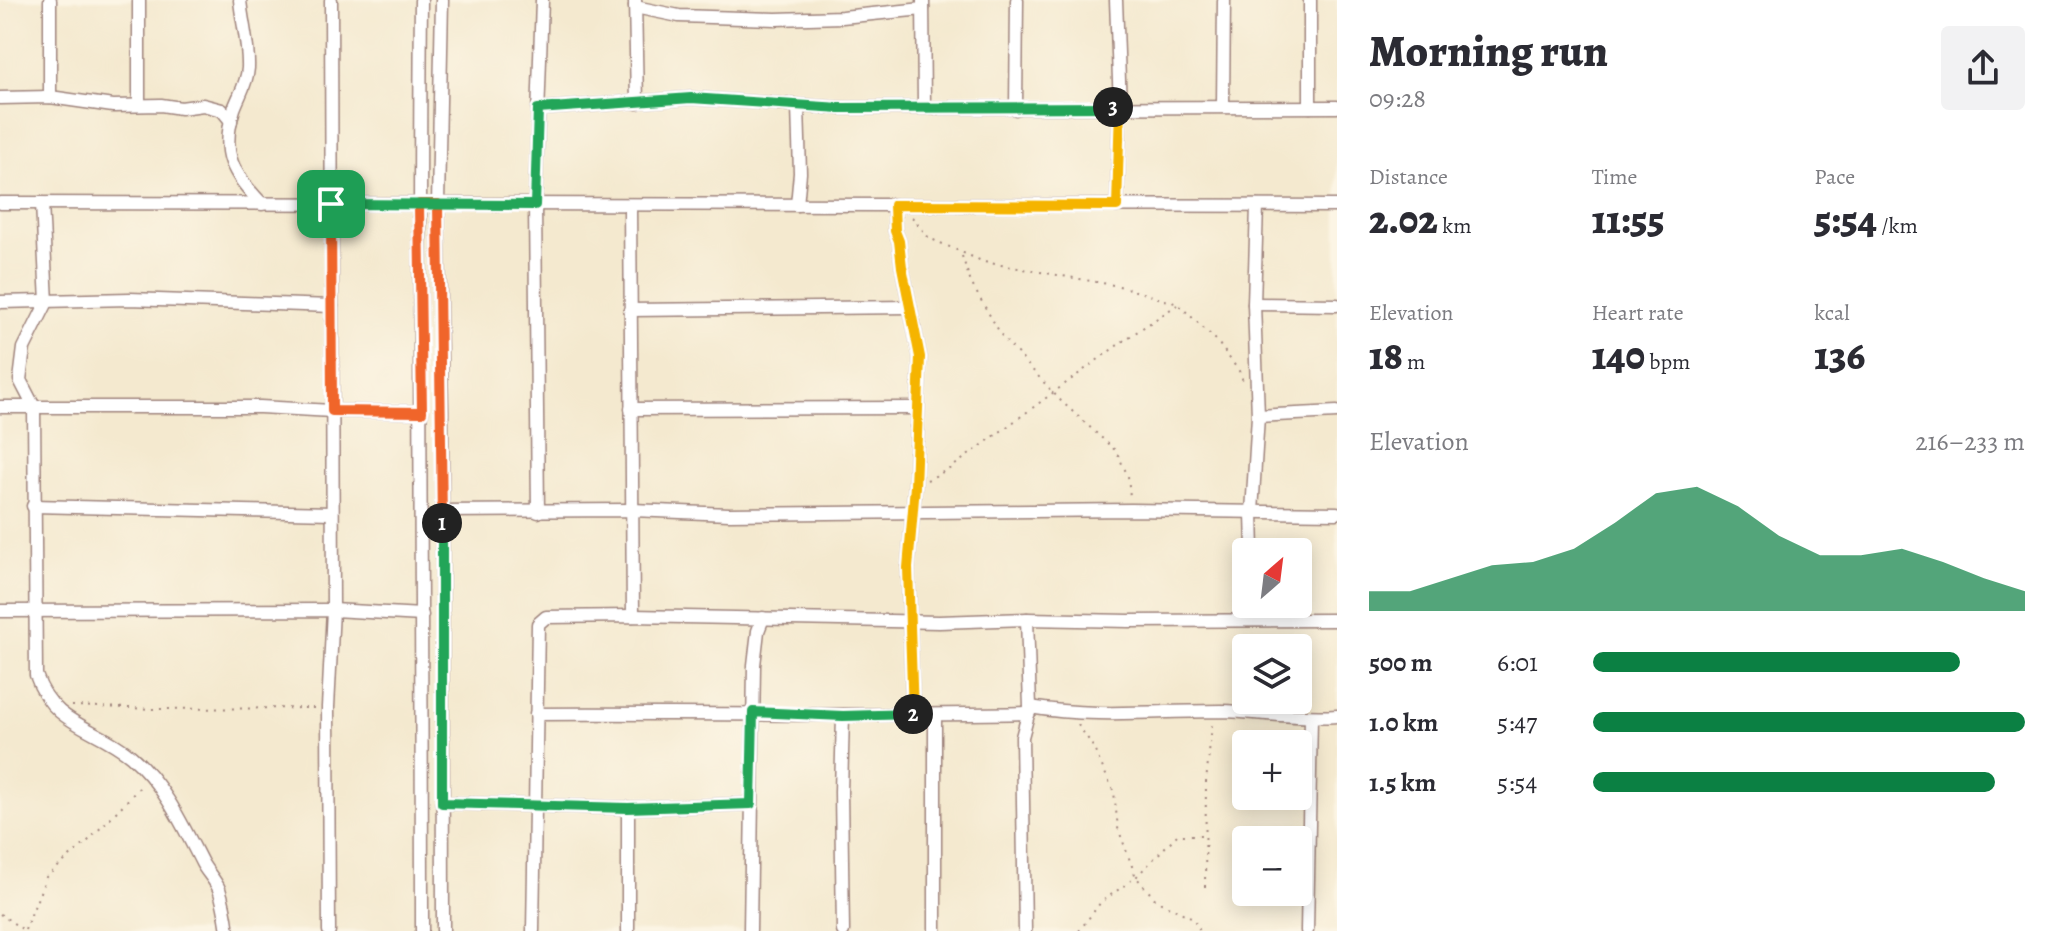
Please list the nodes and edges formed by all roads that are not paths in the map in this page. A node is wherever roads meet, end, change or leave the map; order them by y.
1 (50, 0) edge
2 (139, 0) edge
3 (240, 0) edge
4 (331, 0) edge
5 (421, 0) edge
6 (442, 0) edge
7 (542, 0) edge
8 (722, 0) edge
9 (1017, 0) edge
10 (1116, 0) edge
11 (1224, 0) edge
12 (1310, 0) edge
13 (635, 4) edge
14 (923, 5) edge
15 (722, 16) junction
16 (50, 97) junction
17 (0, 98) edge
18 (637, 103) junction
19 (139, 105) junction
20 (1223, 105) junction
21 (798, 106) junction
22 (924, 106) junction
23 (1120, 107) junction
24 (1310, 107) junction
25 (1337, 107) edge
26 (538, 109) junction
27 (1016, 109) junction
28 (231, 121) junction
29 (0, 203) edge
30 (42, 203) junction
31 (262, 204) junction
32 (331, 204) junction
33 (419, 204) junction
34 (438, 204) junction
35 (535, 205) junction
36 (630, 205) junction
37 (797, 205) junction
38 (1117, 206) junction
39 (1257, 206) junction
40 (1337, 206) edge
41 (894, 210) junction
42 (0, 302) edge
43 (47, 302) junction
44 (1254, 304) junction
45 (1337, 305) edge
46 (332, 306) junction
47 (910, 307) junction
48 (630, 310) junction
49 (0, 407) edge
50 (34, 407) junction
51 (917, 408) junction
52 (631, 409) junction
53 (332, 411) junction
54 (422, 412) junction
55 (1337, 412) edge
56 (1258, 416) junction
57 (33, 506) junction
58 (632, 510) junction
59 (442, 511) junction
60 (538, 512) junction
61 (912, 512) junction
62 (1252, 512) junction
63 (332, 513) junction
64 (1337, 513) edge
65 (1253, 538) edge
66 (333, 610) junction
67 (0, 611) edge
68 (34, 612) junction
69 (422, 615) junction
70 (633, 616) junction
71 (763, 618) junction
72 (1027, 619) junction
73 (1254, 619) joint
74 (1337, 620) edge
75 (909, 621) junction
76 (1030, 710) junction
77 (753, 712) junction
78 (536, 714) junction
79 (935, 715) junction
80 (843, 716) junction
81 (913, 716) junction
82 (1337, 716) edge
83 (1311, 717) junction
84 (442, 803) junction
85 (534, 804) junction
86 (751, 804) junction
87 (628, 808) junction
88 (228, 931) edge
89 (329, 931) edge
90 (422, 931) edge
91 (443, 931) edge
92 (533, 931) edge
93 (628, 931) edge
94 (750, 931) edge
95 (843, 931) edge
96 (935, 931) edge
97 (1025, 931) edge
98 (1307, 931) edge

1 - 16 street
2 - 19 street
3 - 28 street
4 - 32 street
5 - 33 street
6 - 34 street
7 - 26 street
8 - 15 street
9 - 27 street
10 - 23 street
11 - 20 street
12 - 24 street
13 - 15 street
13 - 18 street
14 - 15 street
14 - 22 street
16 - 17 street
16 - 19 street
18 - 21 street
18 - 26 street
19 - 28 street
20 - 23 street
20 - 24 street
21 - 22 street
21 - 37 street
22 - 27 street
23 - 27 street
23 - 38 street
24 - 25 street
26 - 35 street
28 - 31 street
29 - 30 street
30 - 31 street
30 - 43 street
31 - 32 street
32 - 33 street
32 - 46 street
33 - 34 street
33 - 54 street
34 - 35 street
34 - 59 street
35 - 36 street
35 - 60 street
36 - 37 street
36 - 48 street
37 - 41 street
38 - 39 street
38 - 41 street
39 - 40 street
39 - 44 street
41 - 47 street
42 - 43 street
43 - 46 street
43 - 50 street
44 - 45 street
44 - 56 street
46 - 53 street
47 - 48 street
47 - 51 street
48 - 52 street
49 - 50 street
50 - 53 street
50 - 57 street
51 - 52 street
51 - 61 street
52 - 58 street
53 - 54 street
53 - 63 street
54 - 69 street
55 - 56 street
56 - 62 street
57 - 63 street
57 - 68 street
58 - 60 street
58 - 61 street
58 - 70 street
59 - 60 street
59 - 84 street
61 - 62 street
61 - 75 street
62 - 64 street
62 - 65 street
63 - 66 street
66 - 68 street
66 - 69 street
66 - 89 street
67 - 68 street
68 - 88 street
69 - 90 street
70 - 71 street
70 - 78 street
71 - 75 street
71 - 77 street
72 - 73 street
72 - 75 street
72 - 76 street
73 - 74 street
75 - 81 street
76 - 79 street
76 - 83 street
76 - 97 street
77 - 78 street
77 - 80 street
77 - 86 street
78 - 85 street
79 - 81 street
79 - 96 street
80 - 81 street
80 - 95 street
82 - 83 street
83 - 98 street
84 - 85 street
84 - 91 street
85 - 87 street
85 - 92 street
86 - 87 street
86 - 94 street
87 - 93 street

